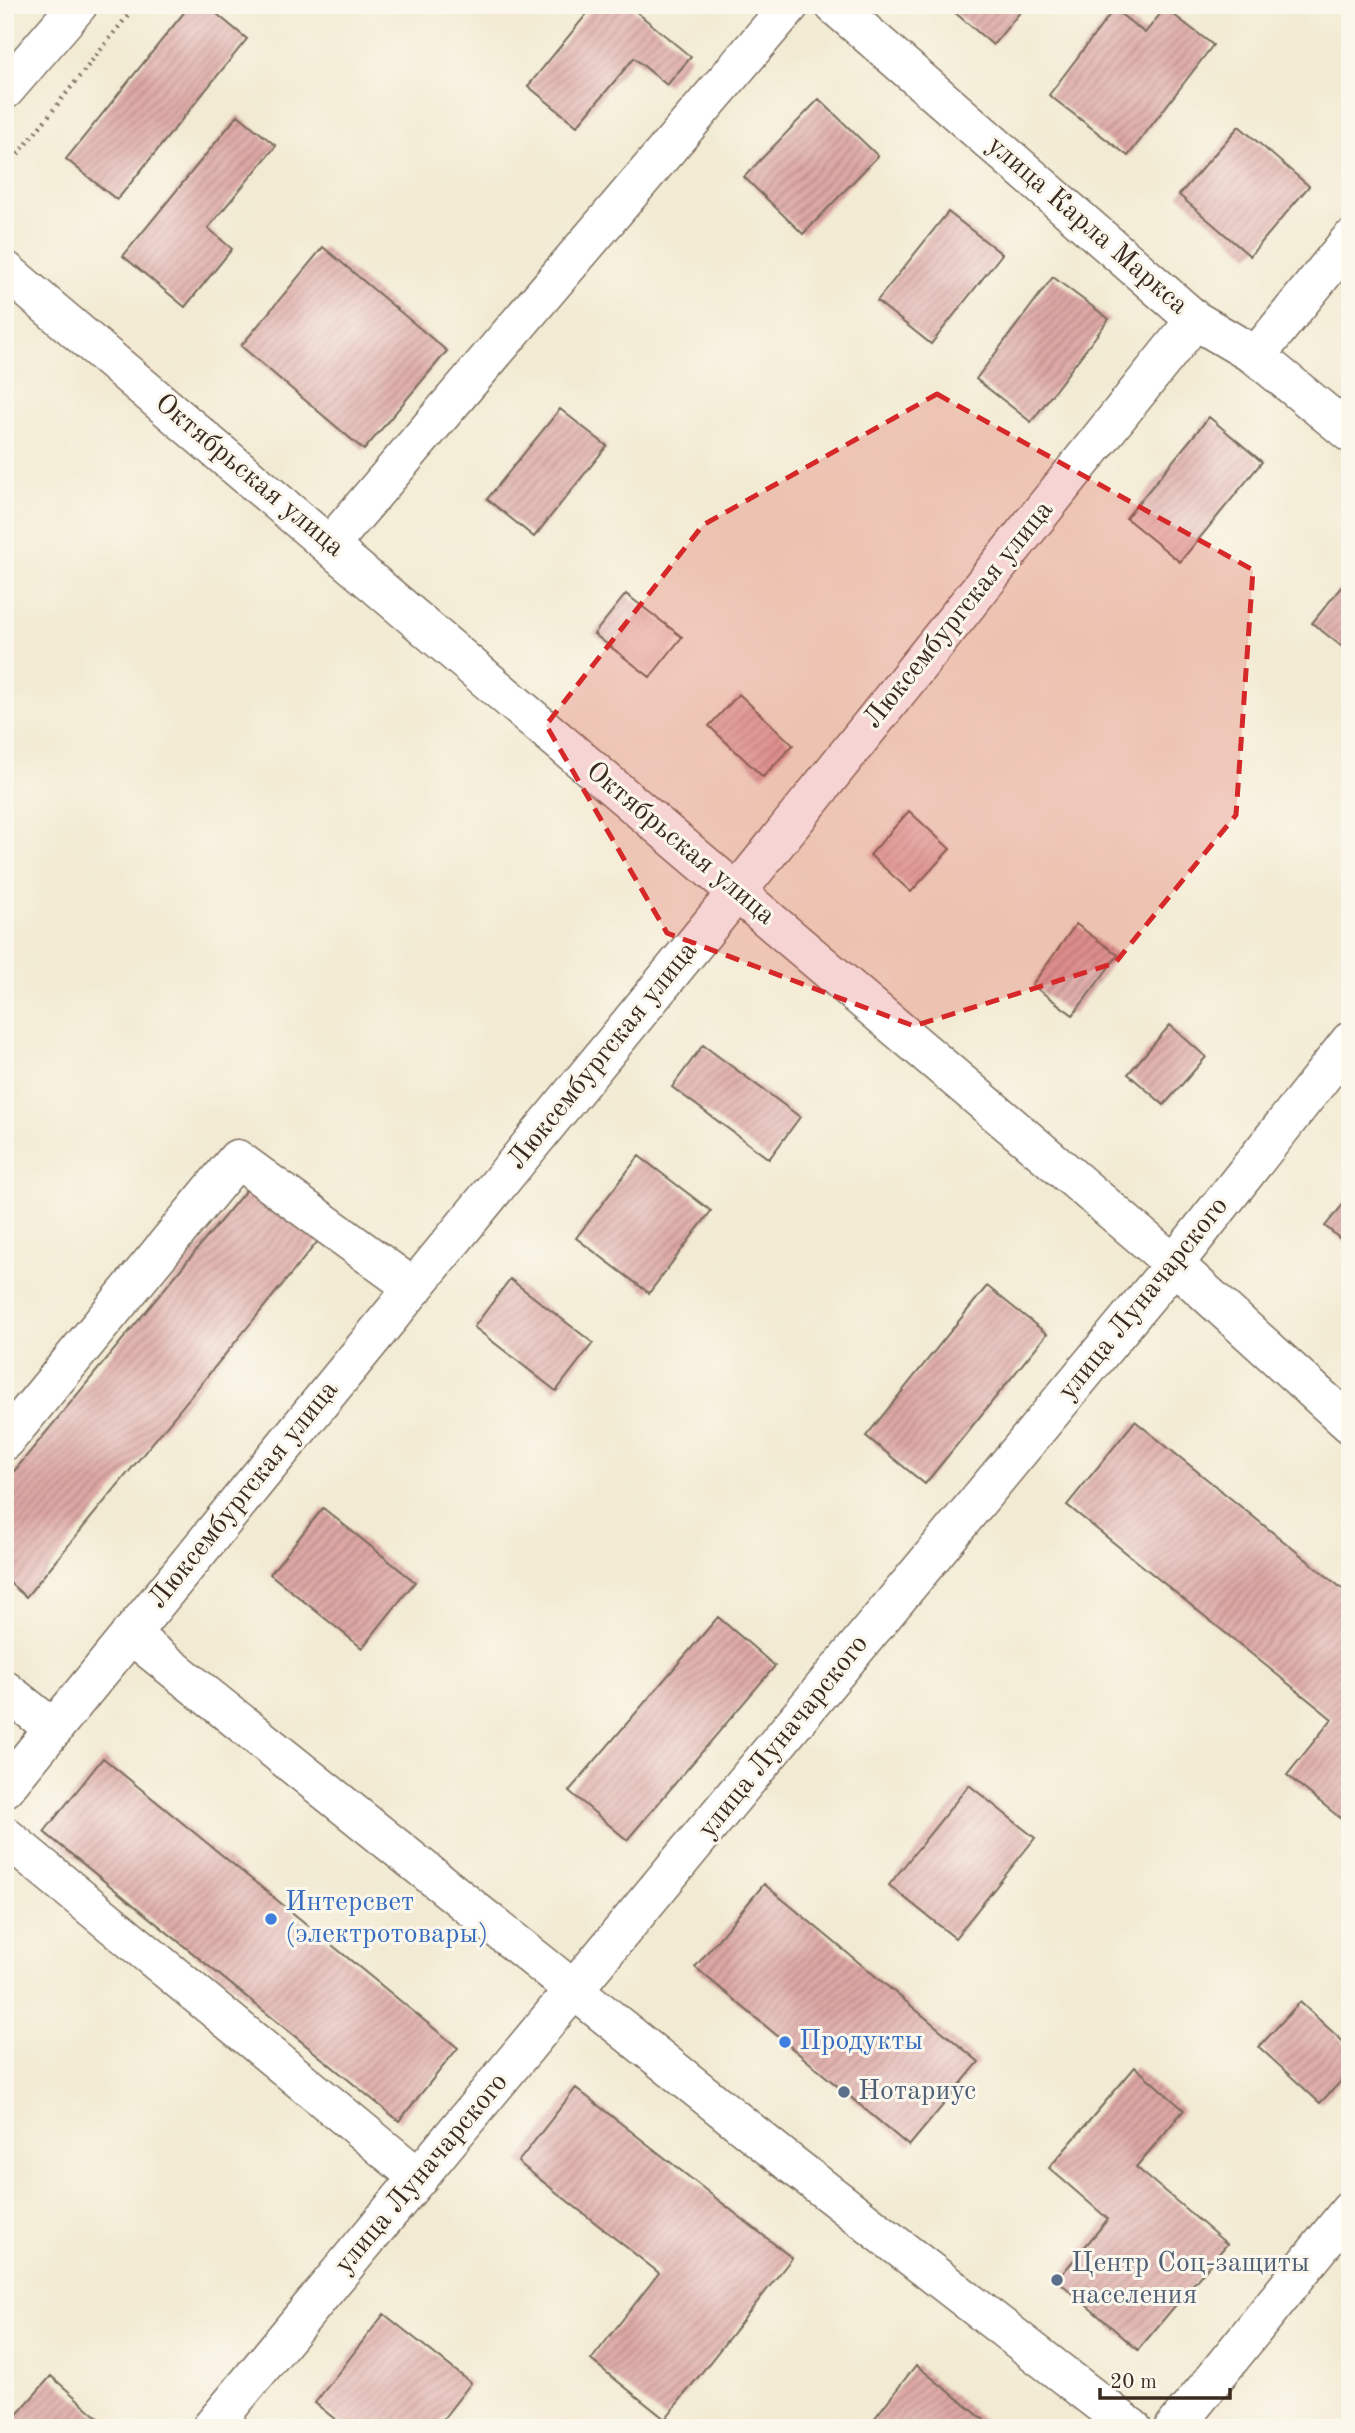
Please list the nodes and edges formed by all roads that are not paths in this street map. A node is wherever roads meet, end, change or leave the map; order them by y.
1 (78, 5) edge
2 (789, 5) edge
3 (834, 5) edge
4 (5, 90) edge
5 (1350, 240) edge
6 (5, 270) edge
7 (1195, 320) junction
8 (1256, 356) junction
9 (1350, 433) edge
10 (330, 545) junction
11 (737, 892) junction
12 (1350, 1041) edge
13 (1174, 1264) junction
14 (414, 1288) junction
15 (1350, 1424) edge
16 (5, 1441) edge
17 (130, 1634) junction
18 (5, 1690) edge
19 (54, 1729) junction
20 (5, 1788) edge
21 (5, 1836) edge
22 (575, 1991) junction
23 (419, 2178) junction
24 (1350, 2210) edge
25 (211, 2428) edge
26 (1132, 2428) edge
27 (1174, 2428) edge

1 - 4 street
2 - 10 street
3 - 7 street, улица Карла Маркса
5 - 8 street
6 - 10 street, Октябрьская улица
7 - 8 street, улица Карла Маркса
7 - 11 street, Люксембургская улица
8 - 9 street, улица Карла Маркса
10 - 11 street, Октябрьская улица
11 - 13 street, Октябрьская улица
11 - 14 street, Люксембургская улица
12 - 13 street, улица Луначарского
13 - 15 street, Октябрьская улица
13 - 22 street, улица Луначарского
14 - 16 street
14 - 17 street, Люксембургская улица
17 - 19 street, Люксембургская улица
17 - 22 street
18 - 19 street
19 - 20 street, Люксембургская улица
21 - 23 street
22 - 23 street, улица Луначарского
22 - 26 street
23 - 25 street, улица Луначарского
24 - 27 street

